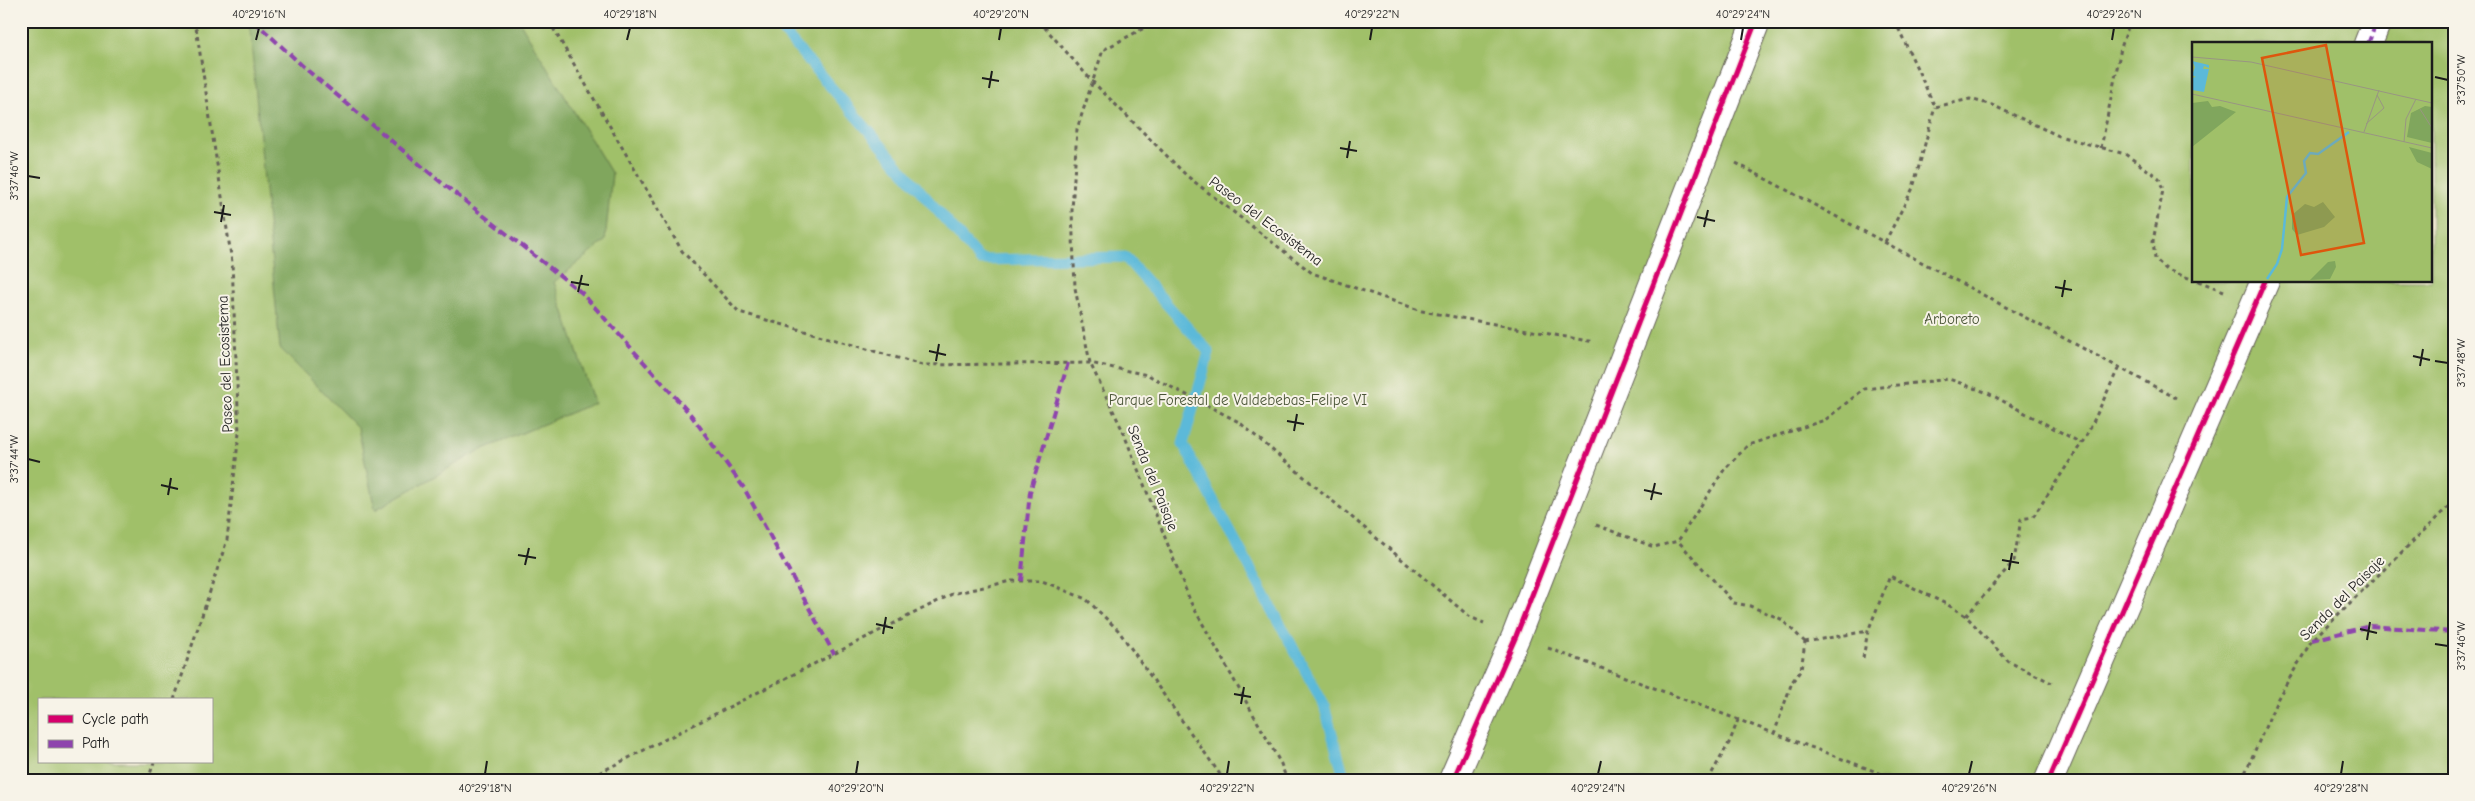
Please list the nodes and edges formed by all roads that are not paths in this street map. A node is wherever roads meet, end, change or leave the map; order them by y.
1 (1756, 21) edge
2 (2377, 21) edge
3 (2369, 42) edge
4 (2265, 282) edge
5 (1453, 780) edge
6 (2050, 780) edge

1 - 5 street
2 - 3 street
4 - 6 street

